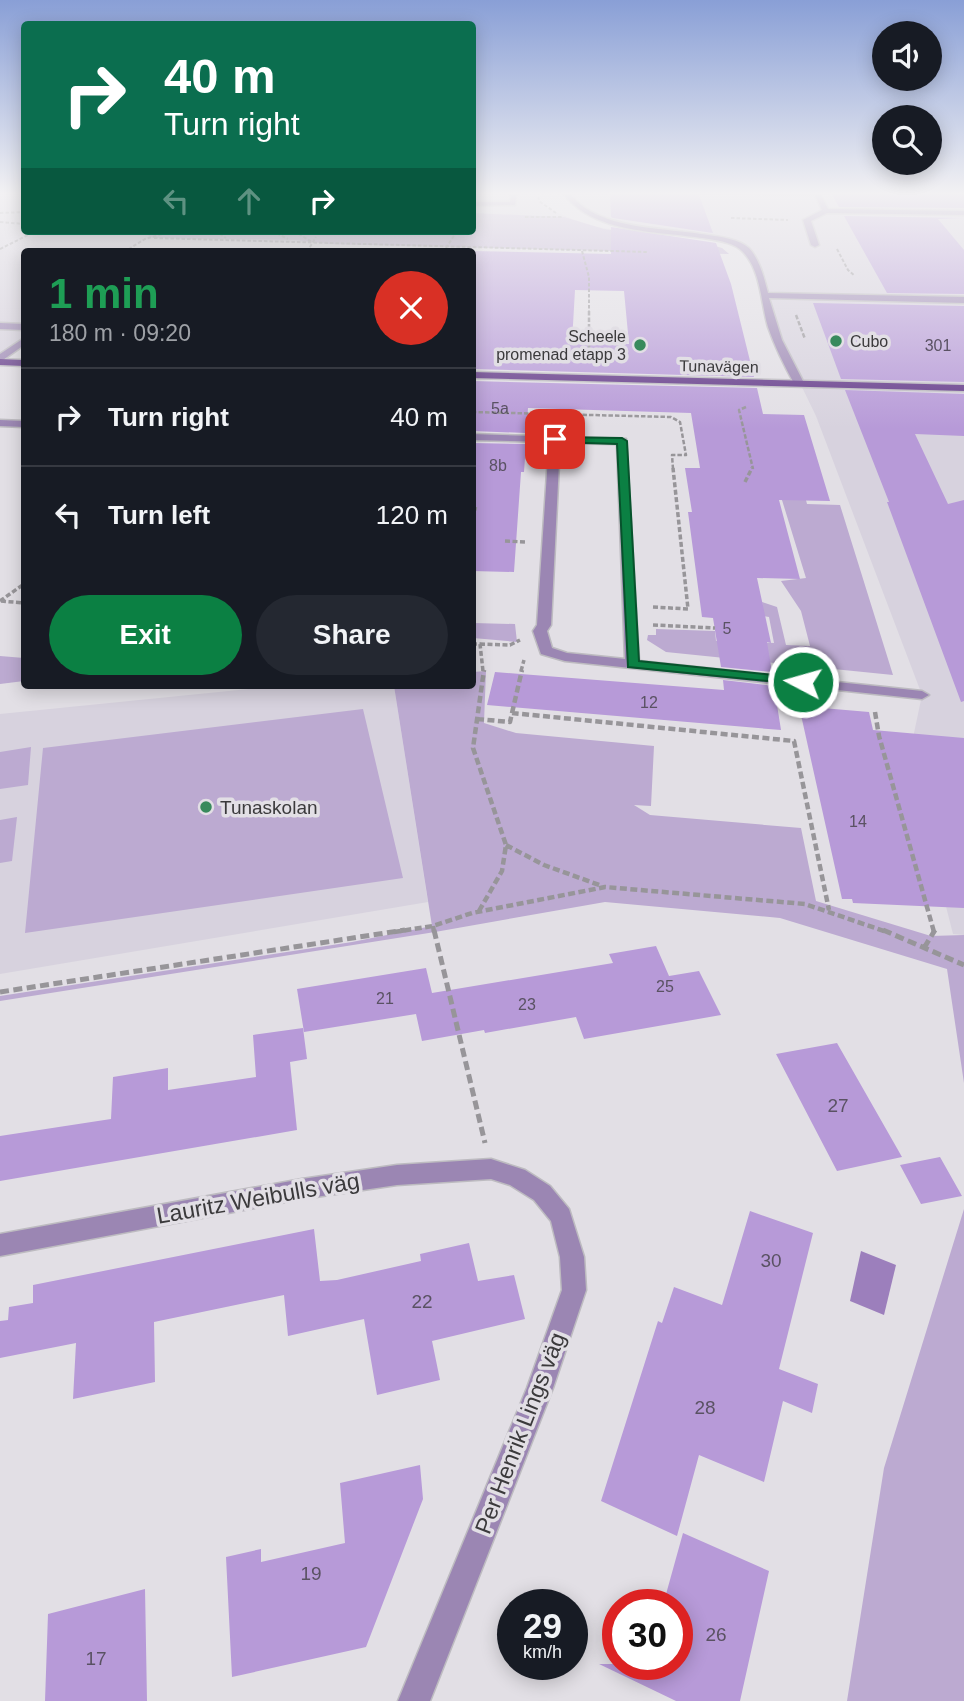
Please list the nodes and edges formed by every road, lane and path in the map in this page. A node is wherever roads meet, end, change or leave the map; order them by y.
1 (587, 270) edge
2 (757, 270) edge
3 (848, 270) edge
4 (858, 278) dead end
5 (764, 295) junction
6 (964, 300) edge
7 (0, 326) edge
8 (21, 327) edge
9 (21, 344) edge
10 (589, 360) dead end
11 (0, 361) edge
12 (21, 363) edge
13 (476, 375) edge
14 (799, 383) junction
15 (964, 388) edge
16 (746, 407) dead end
17 (0, 423) edge
18 (21, 424) edge
19 (476, 437) edge
20 (555, 439) junction
21 (745, 482) dead end
22 (21, 586) edge
23 (0, 601) edge
24 (21, 603) edge
25 (631, 625) junction
26 (715, 628) dead end
27 (540, 631) junction
28 (476, 644) edge
29 (480, 644) junction
30 (524, 660) dead end
31 (632, 664) junction
32 (872, 690) junction
33 (922, 695) dead end
34 (512, 713) junction
35 (477, 719) junction
36 (506, 845) junction
37 (605, 887) junction
38 (829, 910) junction
39 (478, 912) junction
40 (433, 926) junction
41 (923, 948) junction
42 (964, 965) edge
43 (0, 992) edge
44 (491, 1169) junction
45 (517, 1177) joint
46 (0, 1245) edge
47 (414, 1701) edge

1 - 10 path
2 - 5 street
3 - 4 path
5 - 6 street
5 - 14 street
7 - 8 street
9 - 11 street
11 - 12 main road
13 - 14 main road, Tunavägen
14 - 15 main road, Tunavägen
16 - 21 path
17 - 18 street
19 - 20 street
20 - 25 street
20 - 27 street
22 - 23 path
23 - 24 path
25 - 26 path
25 - 31 street
27 - 29 path
27 - 31 street
28 - 29 path
29 - 35 path
30 - 34 path
31 - 32 street
32 - 33 street
32 - 41 path
34 - 35 path
34 - 38 path
35 - 36 path
36 - 37 path
36 - 39 path
37 - 38 path
37 - 39 path
38 - 41 path
39 - 40 path
40 - 43 path
40 - 44 path
41 - 42 path
44 - 45 street, Lauritz Weibulls väg
44 - 46 street, Lauritz Weibulls väg
45 - 47 street, Per Henrik Lings väg

